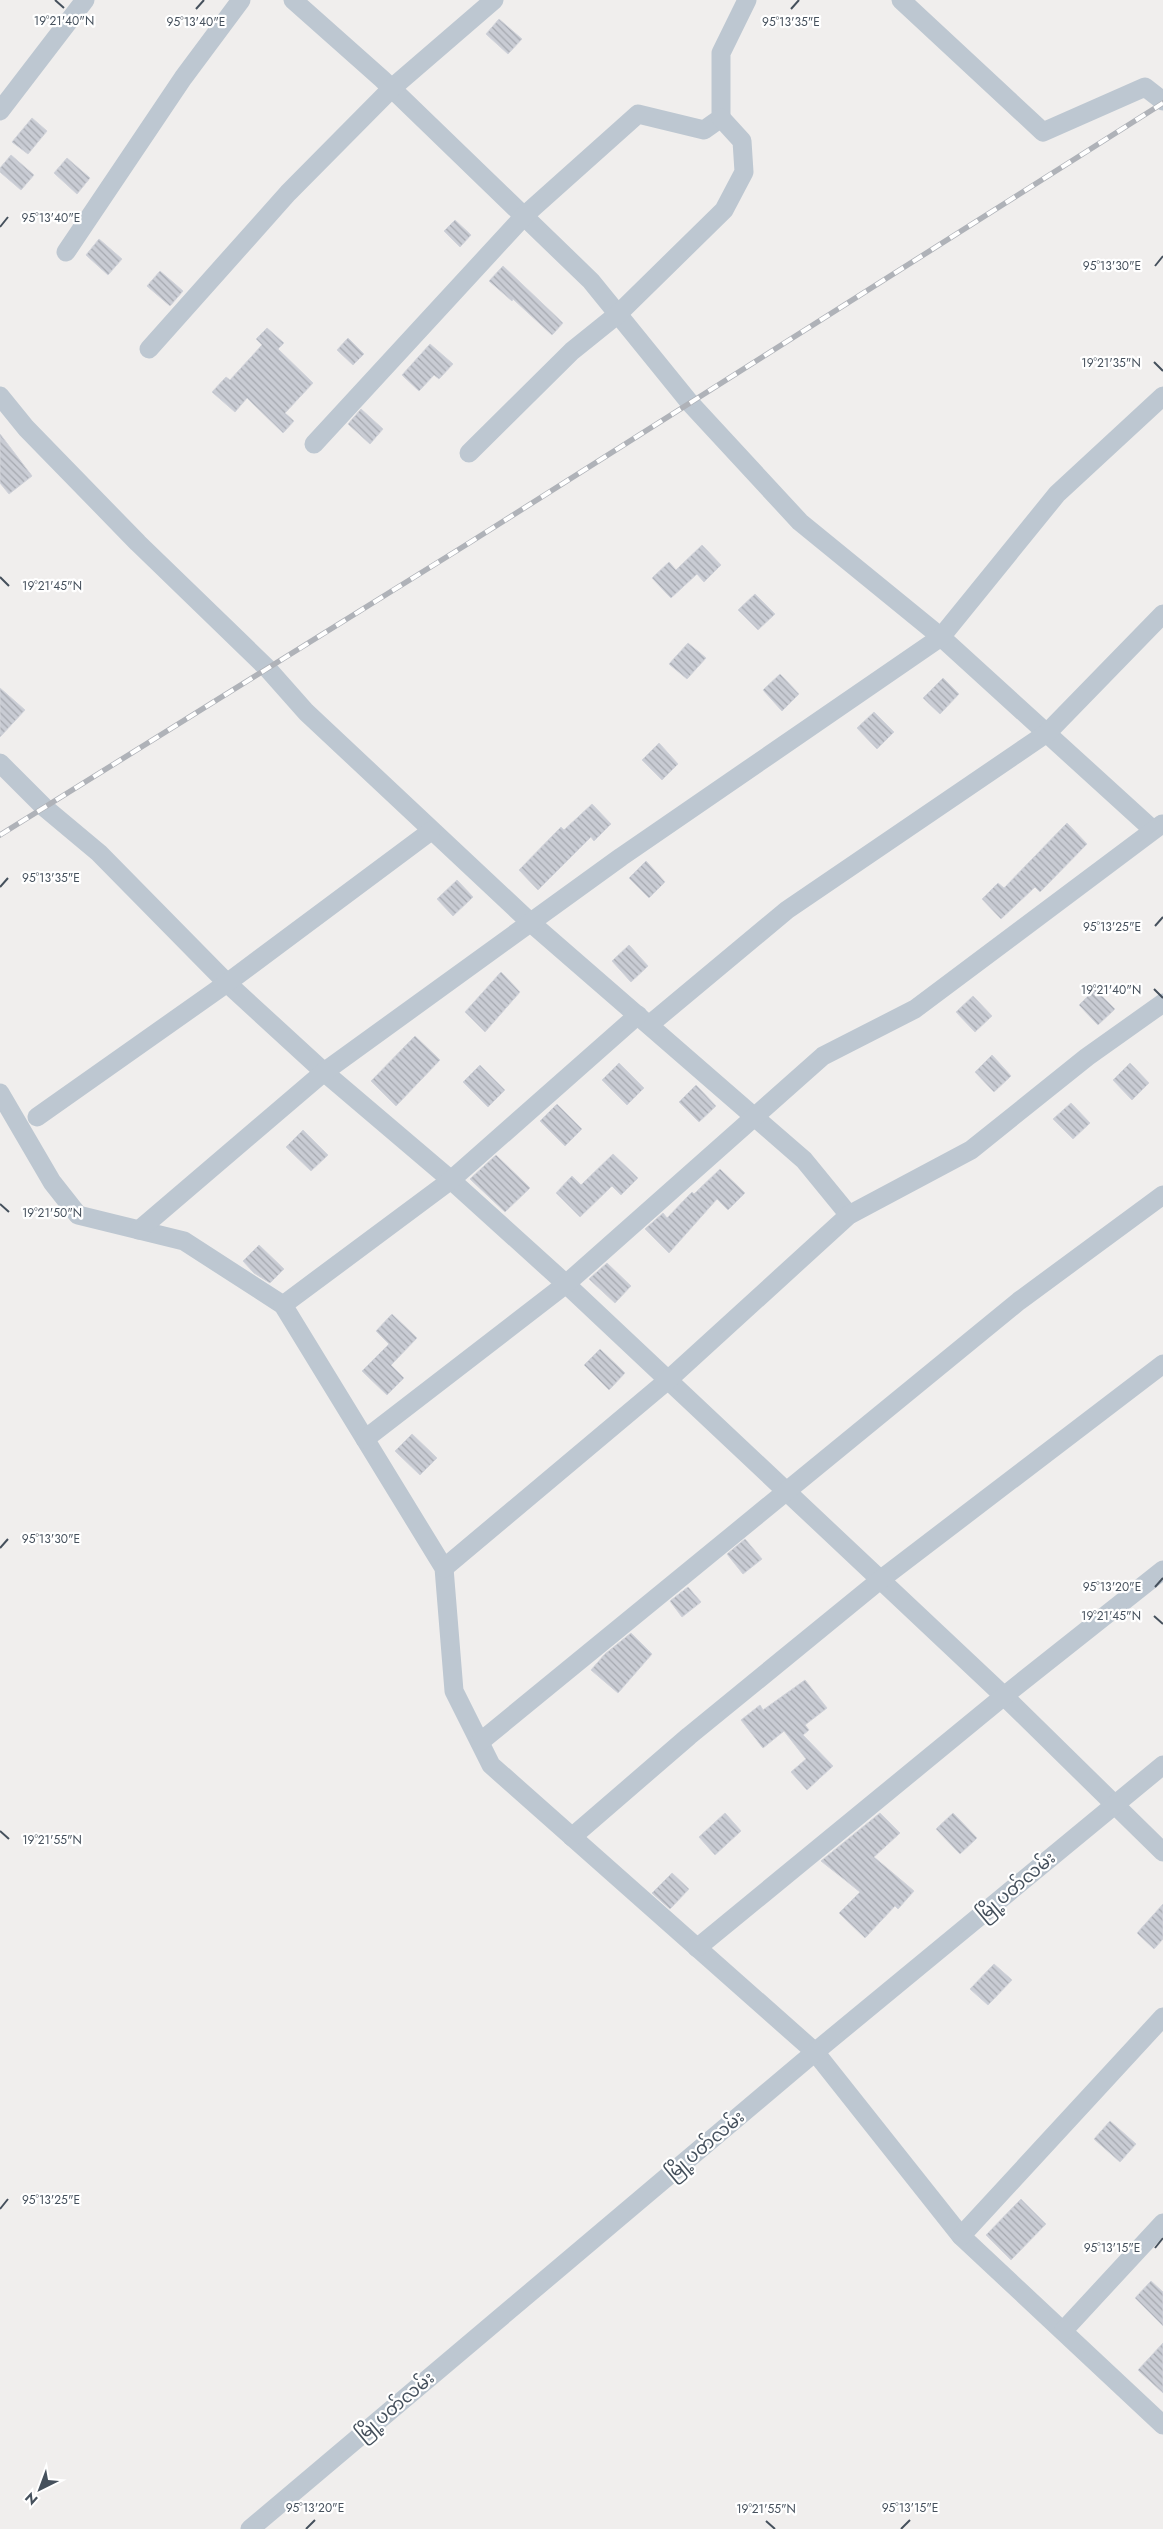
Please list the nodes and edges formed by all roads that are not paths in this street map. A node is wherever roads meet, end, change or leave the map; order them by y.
1 (85, 0) edge
2 (241, 0) edge
3 (293, 0) edge
4 (494, 0) edge
5 (747, 0) edge
6 (901, 0) edge
7 (392, 88) junction
8 (1163, 100) edge
9 (0, 111) edge
10 (721, 118) junction
11 (525, 215) junction
12 (66, 252) dead end
13 (618, 314) junction
14 (149, 349) dead end
15 (0, 396) edge
16 (1163, 396) edge
17 (314, 444) dead end
18 (469, 453) dead end
19 (1163, 614) edge
20 (941, 637) junction
21 (1047, 733) junction
22 (0, 763) edge
23 (1158, 826) edge
24 (431, 831) junction
25 (530, 922) junction
26 (227, 983) junction
27 (1163, 1003) edge
28 (644, 1020) junction
29 (324, 1072) junction
30 (0, 1093) edge
31 (37, 1117) dead end
32 (754, 1117) junction
33 (451, 1180) junction
34 (1163, 1194) edge
35 (849, 1215) junction
36 (139, 1230) junction
37 (566, 1284) junction
38 (283, 1305) junction
39 (1163, 1364) edge
40 (668, 1380) junction
41 (365, 1439) junction
42 (785, 1490) junction
43 (444, 1568) junction
44 (1163, 1570) edge
45 (880, 1580) junction
46 (1004, 1696) junction
47 (480, 1742) junction
48 (1163, 1765) edge
49 (1114, 1805) junction
50 (572, 1836) junction
51 (1163, 1852) edge
52 (697, 1948) junction
53 (1163, 2017) edge
54 (815, 2052) junction
55 (1163, 2223) edge
56 (961, 2236) junction
57 (1063, 2331) junction
58 (1163, 2425) edge
59 (250, 2529) edge

1 - 9 street
2 - 12 street
3 - 7 street
4 - 7 street
5 - 10 street
6 - 8 street
7 - 11 street
7 - 14 street
10 - 11 street
10 - 13 street
11 - 13 street
11 - 17 street
13 - 18 street
13 - 20 street
15 - 24 street
16 - 20 street
19 - 21 street
20 - 21 street
20 - 25 street
21 - 23 street
21 - 28 street
22 - 26 street
23 - 32 street
24 - 25 street
24 - 26 street
25 - 28 street
25 - 29 street
26 - 29 street
26 - 31 street
27 - 35 street
28 - 32 street
28 - 33 street
29 - 33 street
29 - 36 street
30 - 36 street
32 - 35 street
32 - 37 street
33 - 37 street
33 - 38 street
34 - 42 street
35 - 40 street
36 - 38 street
37 - 40 street
37 - 41 street
38 - 41 street
39 - 45 street
40 - 42 street
40 - 43 street
41 - 43 street
42 - 45 street
42 - 47 street
43 - 47 street
44 - 46 street
45 - 46 street
45 - 50 street
46 - 49 street
46 - 52 street
47 - 50 street
48 - 49 street, မြို့ပတ်လမ်း
49 - 51 street
49 - 54 street, မြို့ပတ်လမ်း
50 - 52 street
52 - 54 street
53 - 56 street
54 - 56 street
54 - 59 street, မြို့ပတ်လမ်း
55 - 57 street
56 - 57 street
57 - 58 street

